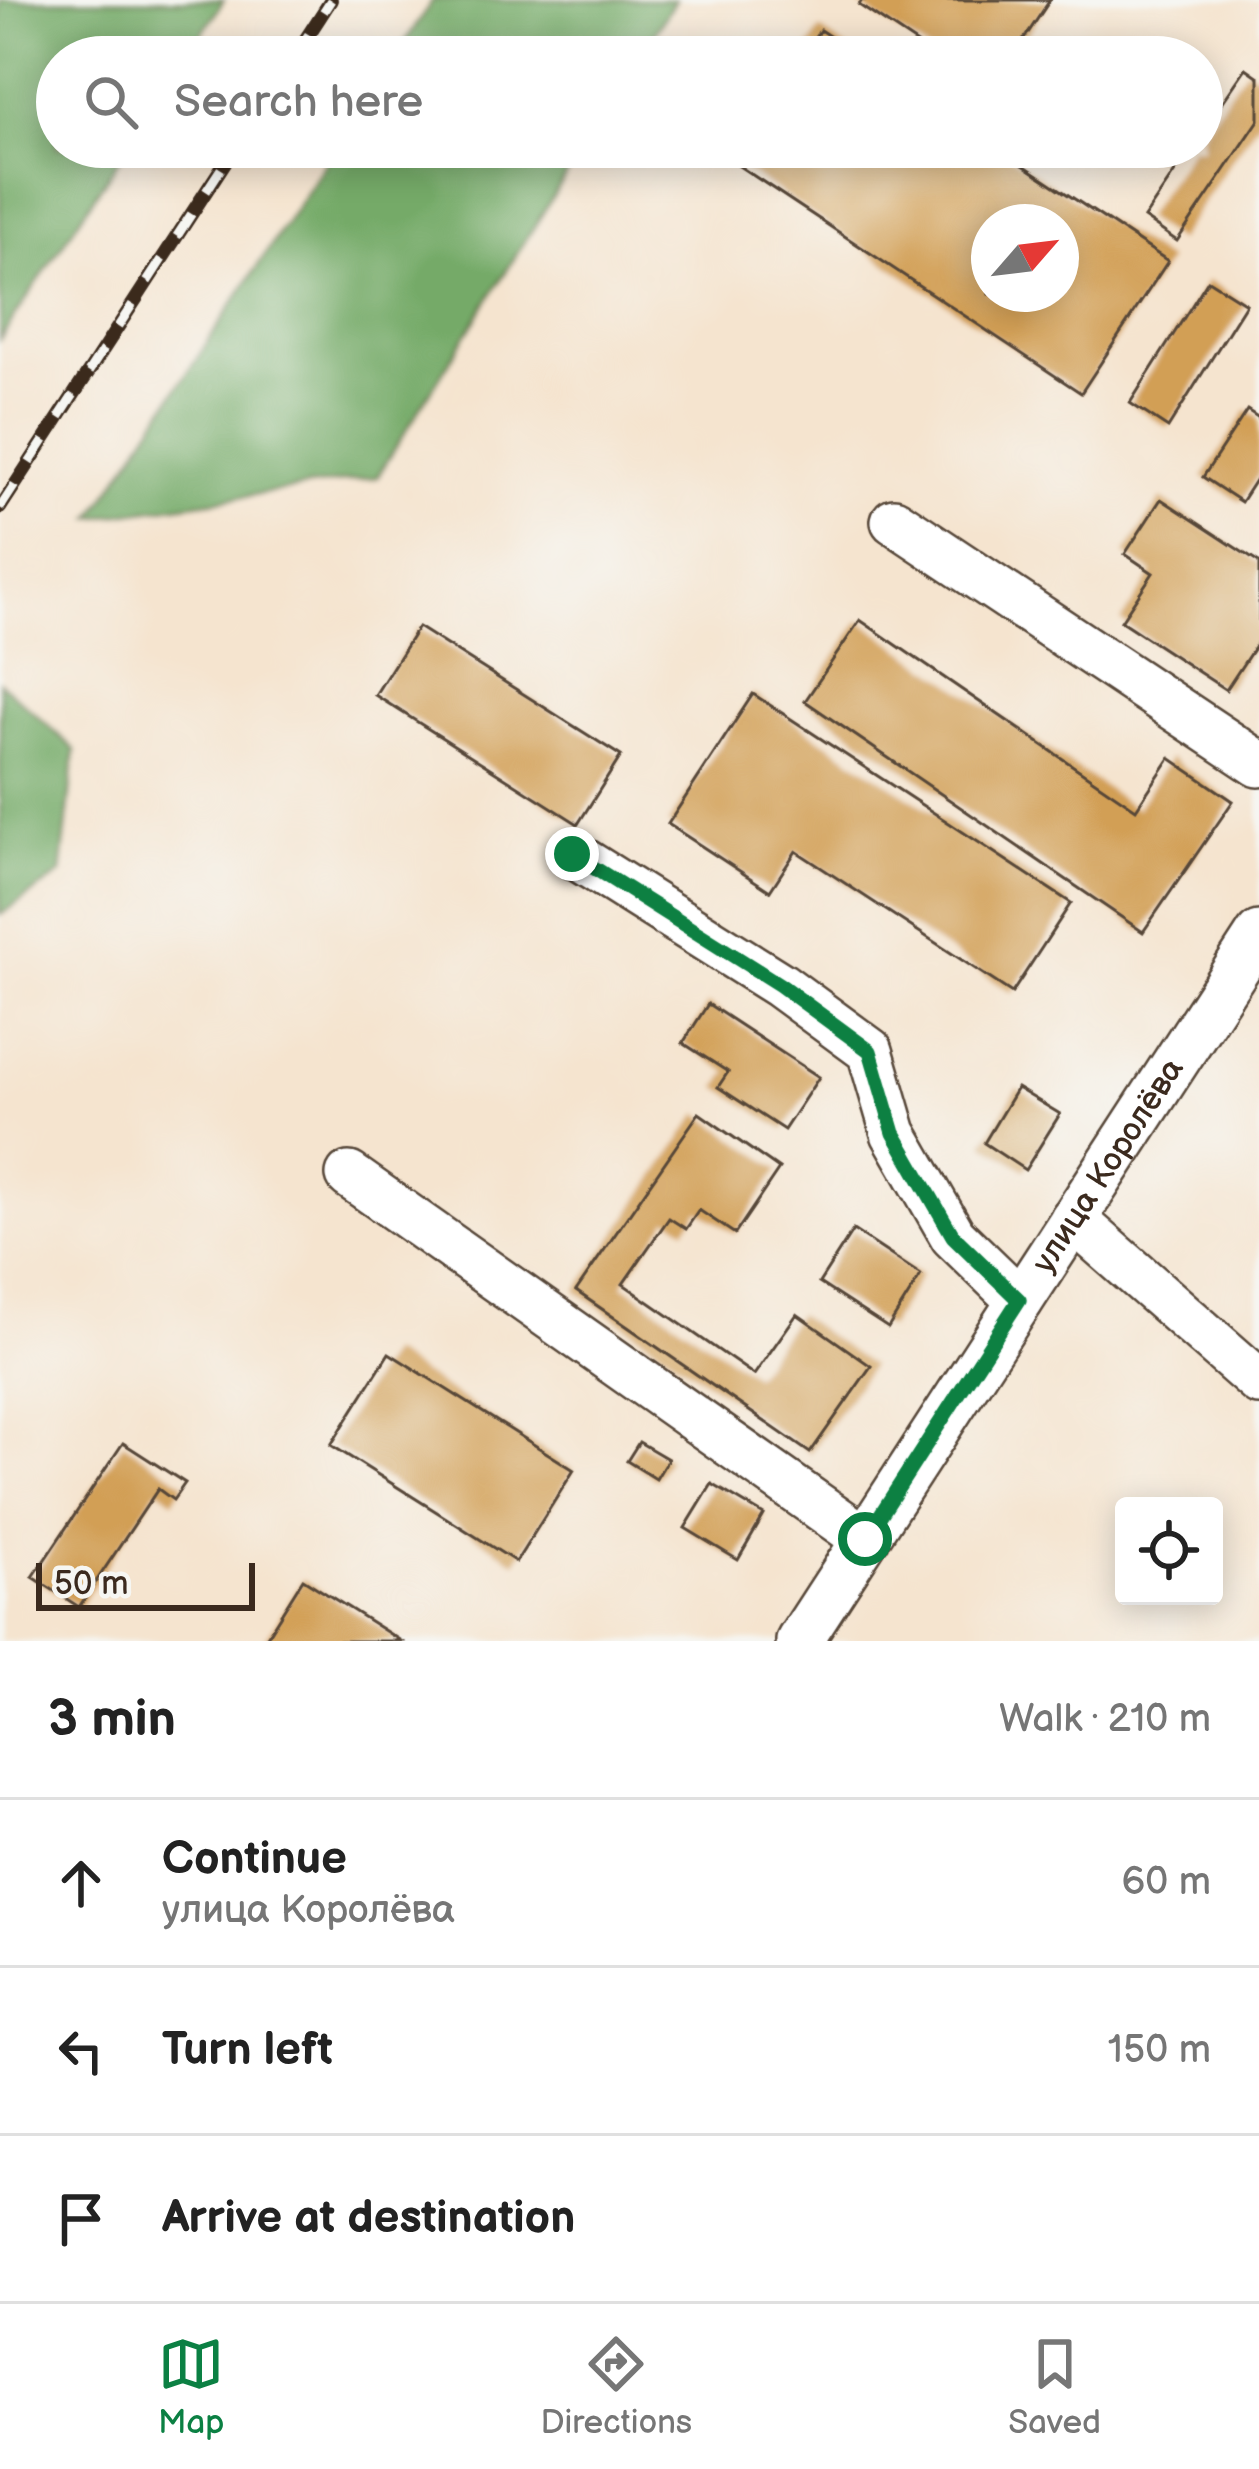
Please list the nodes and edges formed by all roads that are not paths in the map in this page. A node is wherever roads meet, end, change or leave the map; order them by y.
1 (894, 521) dead end
2 (1259, 764) edge
3 (572, 854) dead end
4 (1259, 934) edge
5 (349, 1175) dead end
6 (1073, 1220) junction
7 (1019, 1300) junction
8 (1259, 1382) edge
9 (865, 1539) junction
10 (799, 1641) edge

1 - 2 street
3 - 7 street
4 - 6 street, улица Королёва
5 - 9 street
6 - 7 street, улица Королёва
6 - 8 street
7 - 9 street, улица Королёва
9 - 10 street, улица Королёва

